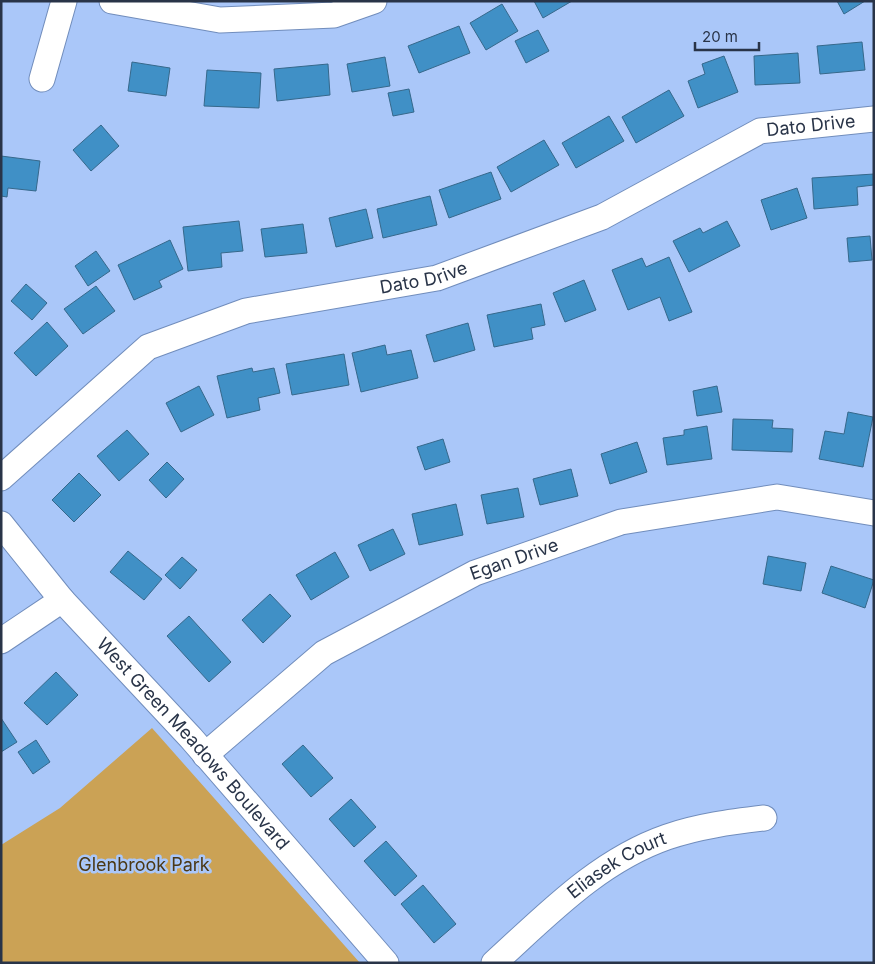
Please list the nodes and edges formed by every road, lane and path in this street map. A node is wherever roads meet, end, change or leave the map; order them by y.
1 (64, 1) edge
2 (112, 1) edge
3 (374, 1) edge
4 (42, 79) dead end
5 (874, 119) edge
6 (1, 478) edge
7 (874, 514) edge
8 (1, 524) edge
9 (62, 600) junction
10 (1, 641) edge
11 (205, 755) junction
12 (764, 818) dead end
13 (386, 963) edge
14 (494, 963) edge

1 - 4 street
2 - 3 street
5 - 6 street, Dato Drive
7 - 11 street, Egan Drive
8 - 9 street, West Green Meadows Boulevard
9 - 10 street
9 - 11 street, West Green Meadows Boulevard
11 - 13 street, West Green Meadows Boulevard
12 - 14 street, Eliasek Court

